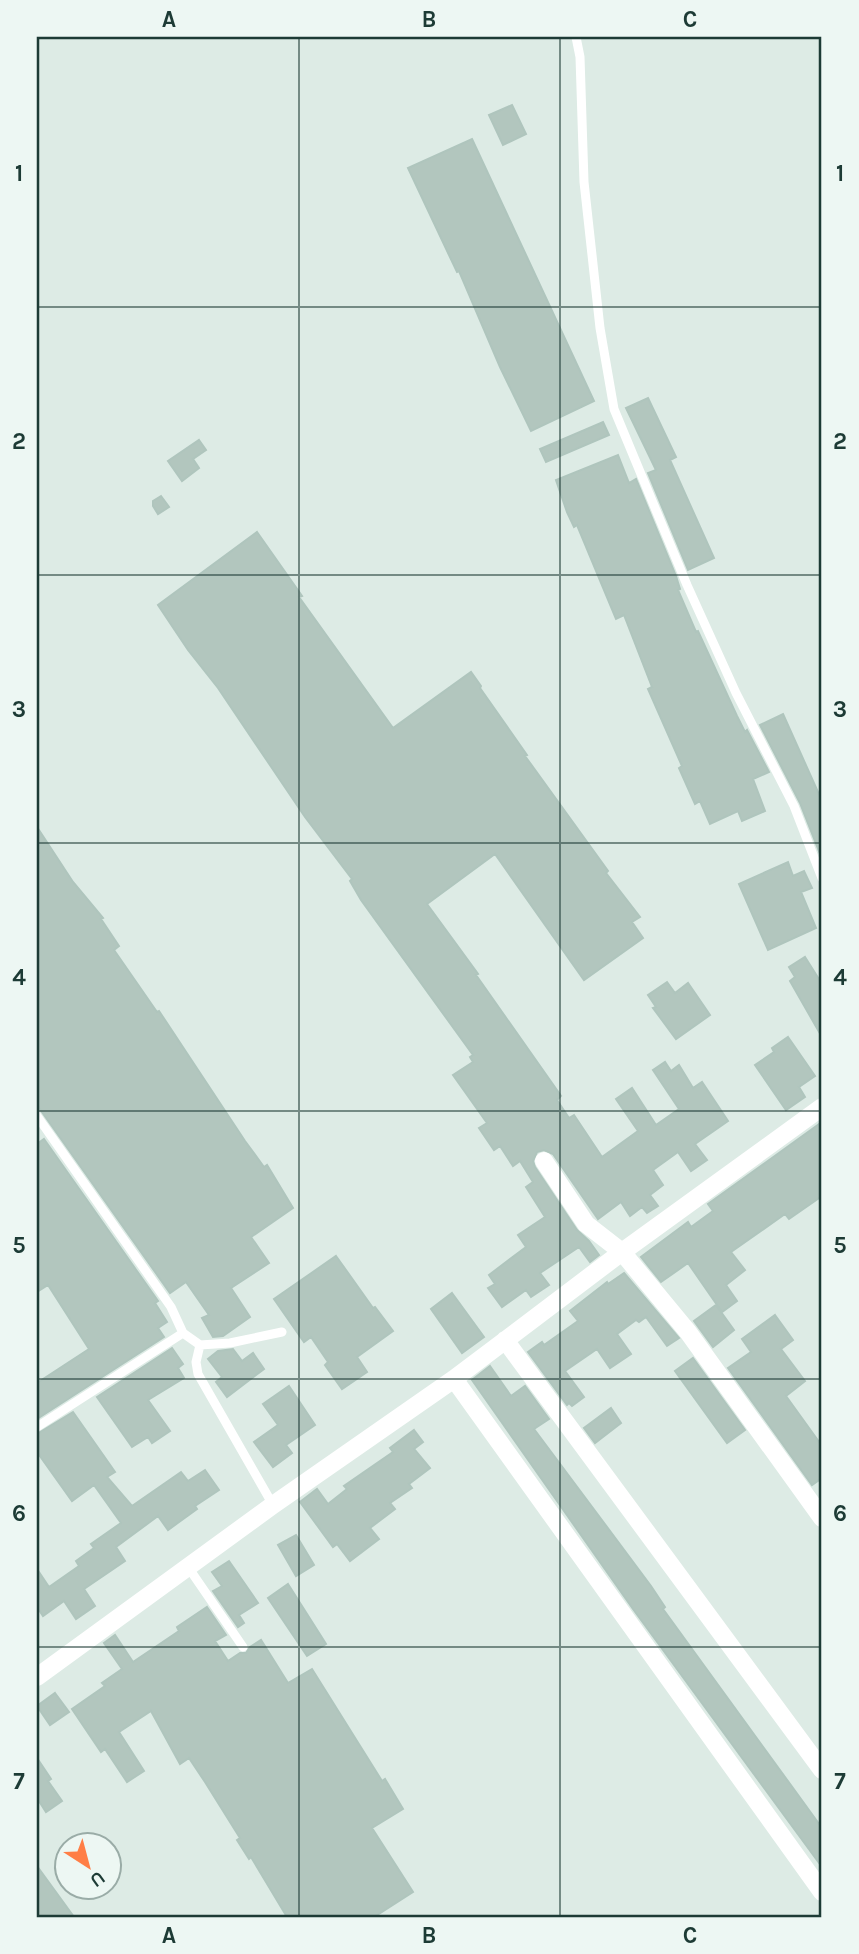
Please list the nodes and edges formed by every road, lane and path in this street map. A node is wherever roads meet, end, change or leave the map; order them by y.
1 (576, 37) edge
2 (822, 878) edge
3 (822, 1107) edge
4 (37, 1116) edge
5 (544, 1161) dead end
6 (622, 1252) junction
7 (282, 1332) dead end
8 (183, 1333) junction
9 (505, 1340) junction
10 (200, 1345) junction
11 (454, 1379) junction
12 (37, 1427) edge
13 (273, 1504) junction
14 (822, 1518) edge
15 (188, 1567) junction
16 (243, 1647) dead end
17 (39, 1671) edge
18 (822, 1770) edge
19 (822, 1892) edge

1 - 2 lane
3 - 6 street
4 - 8 lane
5 - 6 street
6 - 9 street
6 - 14 street
7 - 10 lane
8 - 10 lane
8 - 12 lane
9 - 11 street
9 - 18 street
10 - 13 lane
11 - 13 street
11 - 19 street
13 - 15 street
15 - 16 lane
15 - 17 street

